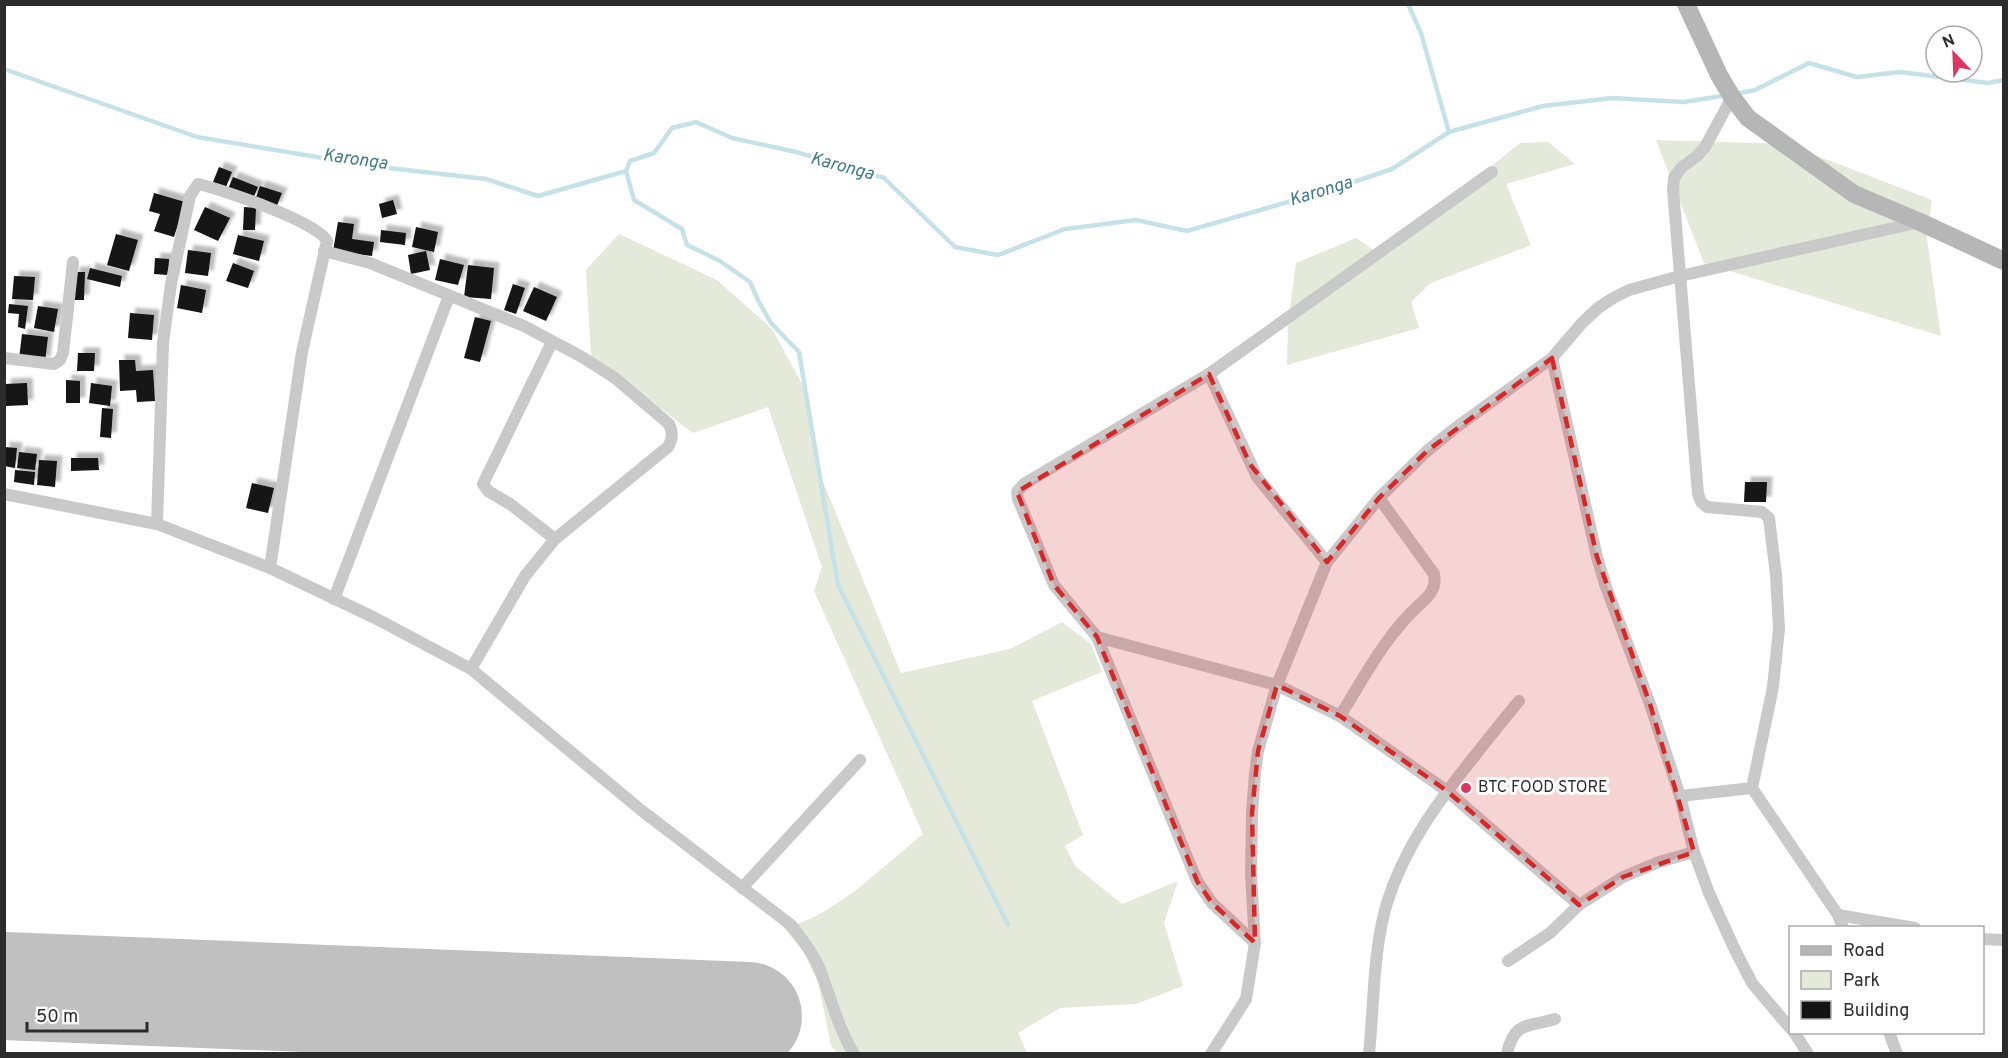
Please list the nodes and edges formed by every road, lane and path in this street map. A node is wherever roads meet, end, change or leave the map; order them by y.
1 (1686, 4) edge
2 (1732, 98) junction
3 (1492, 172) dead end
4 (1920, 222) junction
5 (324, 251) junction
6 (2004, 261) edge
7 (72, 262) dead end
8 (1680, 276) junction
9 (449, 296) junction
10 (552, 342) junction
11 (4, 358) edge
12 (1552, 358) junction
13 (1209, 374) junction
14 (4, 494) edge
15 (1379, 498) junction
16 (157, 524) junction
17 (555, 539) junction
18 (1327, 562) junction
19 (270, 568) junction
20 (334, 599) junction
21 (1097, 637) junction
22 (471, 669) junction
23 (1277, 685) junction
24 (1519, 701) dead end
25 (1340, 716) junction
26 (860, 760) dead end
27 (1752, 788) junction
28 (1447, 790) junction
29 (1680, 796) junction
30 (1694, 852) junction
31 (742, 888) junction
32 (1579, 905) junction
33 (1838, 915) junction
34 (1843, 926) edge
35 (1909, 926) edge
36 (1984, 939) edge
37 (2004, 940) edge
38 (1254, 943) junction
39 (1508, 961) dead end
40 (1555, 1019) dead end
41 (1789, 1026) edge
42 (1795, 1034) edge
43 (1890, 1034) edge
44 (854, 1053) edge
45 (1211, 1053) edge
46 (1370, 1053) edge
47 (1507, 1053) edge
48 (1808, 1053) edge
49 (1897, 1053) edge

1 - 2 street
2 - 4 street
2 - 8 street
3 - 13 street
4 - 6 street
4 - 8 street
5 - 9 street
5 - 16 street
5 - 19 street
7 - 11 street
8 - 12 street
8 - 27 street
9 - 10 street
9 - 20 street
10 - 17 street
10 - 17 street
12 - 15 street
12 - 29 street
13 - 18 street
13 - 21 street
14 - 16 street
15 - 18 street
15 - 25 street
16 - 19 street
17 - 22 street
18 - 23 street
19 - 20 street
20 - 22 street
21 - 23 street
21 - 38 street
22 - 31 street
23 - 25 street
23 - 38 street
24 - 28 street
25 - 28 street
26 - 31 street
27 - 29 street
27 - 33 street
28 - 32 street
28 - 46 street
29 - 30 street
30 - 32 street
30 - 41 street
31 - 44 street
32 - 39 street
33 - 34 street
33 - 35 street
36 - 37 street
38 - 45 street
40 - 47 street
42 - 48 street
43 - 49 street

